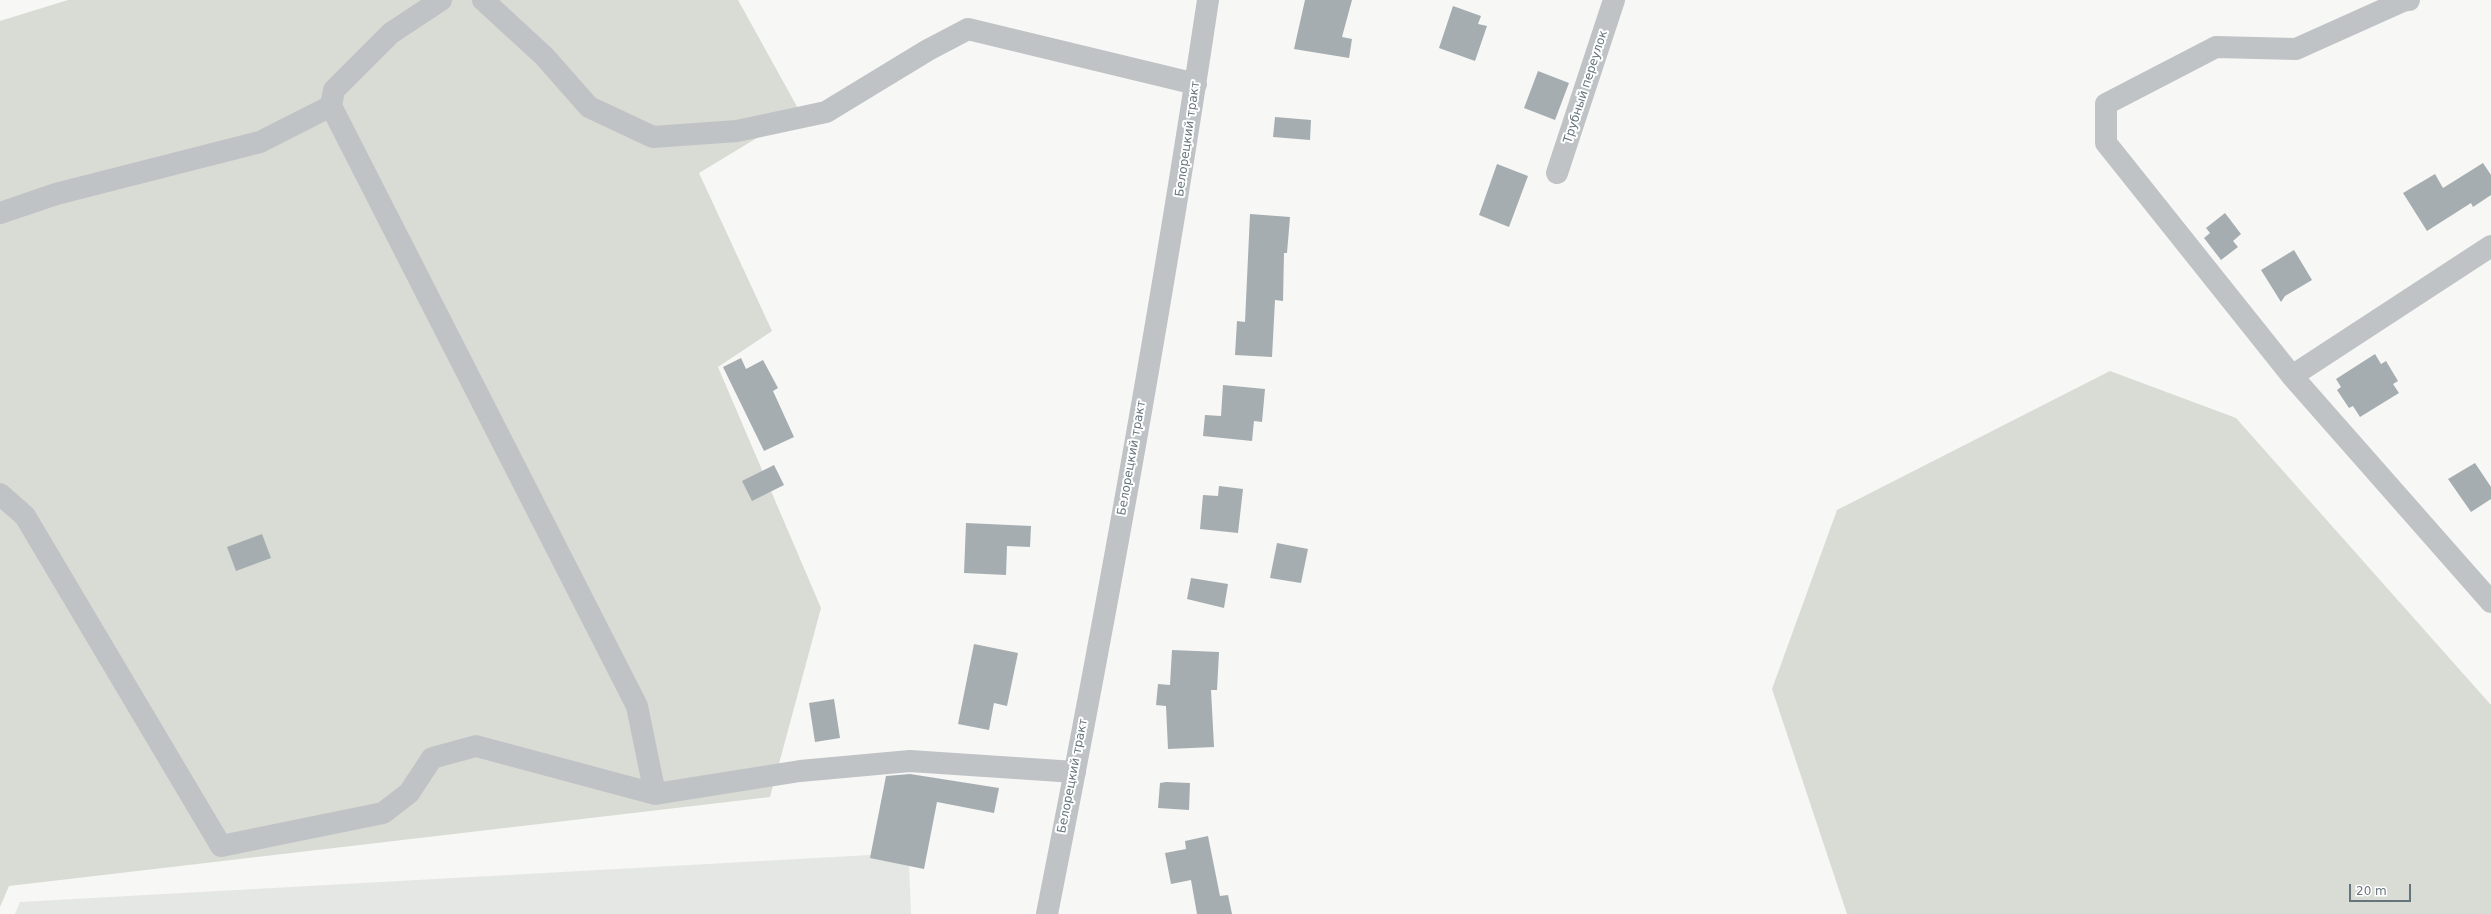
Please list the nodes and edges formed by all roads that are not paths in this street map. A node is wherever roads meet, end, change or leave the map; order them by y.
1 (441, 0) edge
2 (482, 0) edge
3 (1208, 0) edge
4 (1614, 0) edge
5 (2409, 0) edge
6 (1196, 84) junction
7 (331, 106) junction
8 (1557, 173) dead end
9 (0, 213) edge
10 (2491, 246) edge
11 (2292, 376) junction
12 (0, 494) edge
13 (2491, 602) edge
14 (1075, 772) junction
15 (655, 794) junction
16 (1047, 914) edge

1 - 7 street
2 - 6 street
3 - 6 street, Белорецкий тракт
4 - 8 street, Трубный переулок
5 - 11 street
6 - 14 street, Белорецкий тракт
7 - 9 street
7 - 15 street
10 - 11 street
11 - 13 street
12 - 15 street
14 - 15 street
14 - 16 street, Белорецкий тракт

